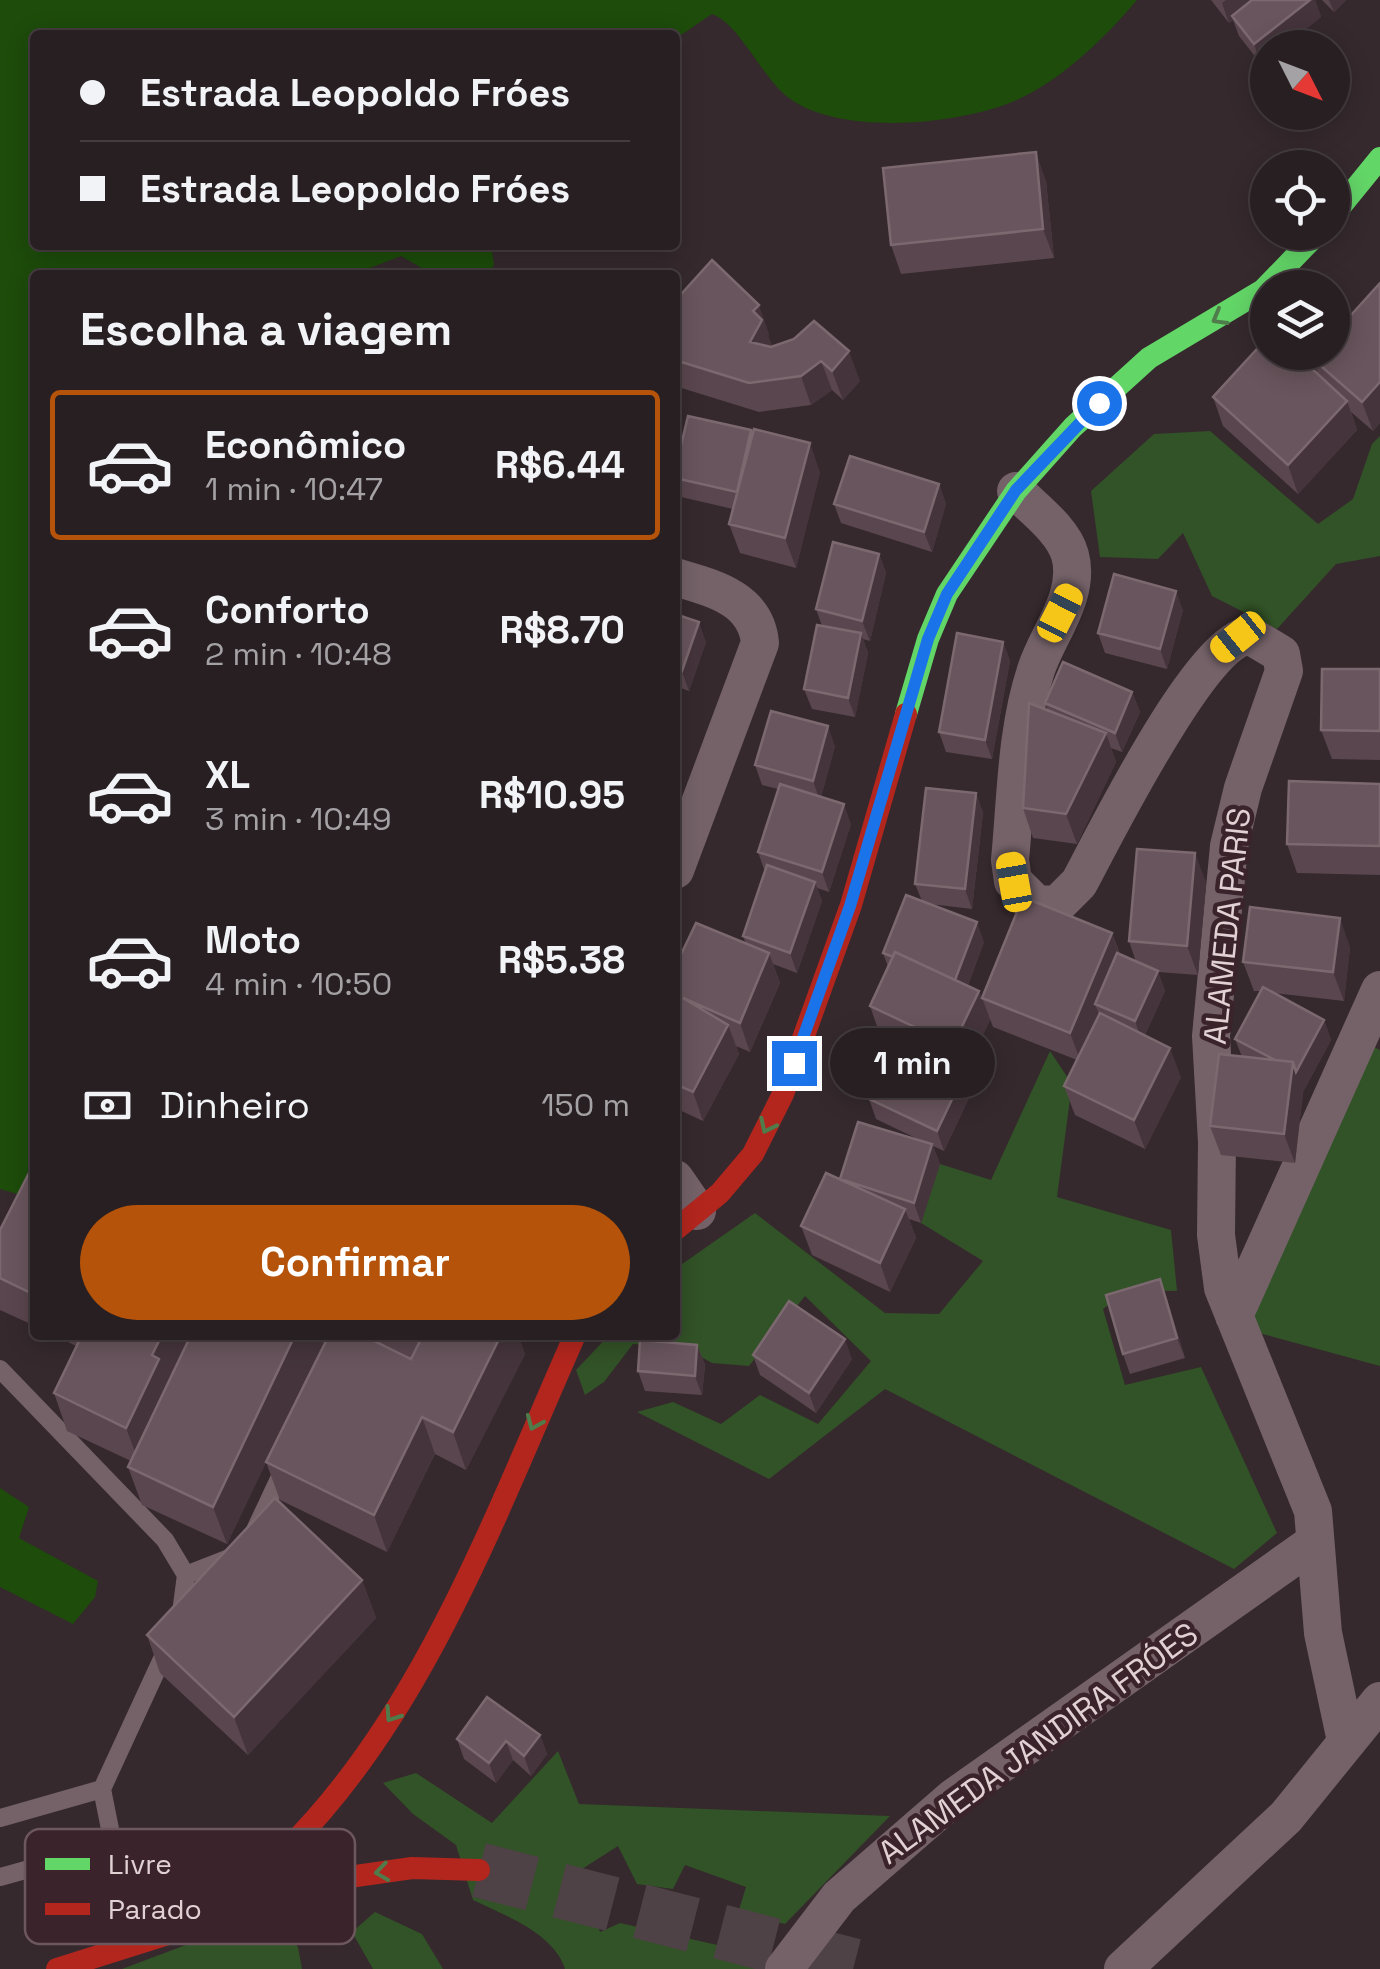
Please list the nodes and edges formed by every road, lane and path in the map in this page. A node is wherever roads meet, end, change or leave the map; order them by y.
1 (1380, 158) edge
2 (1350, 195) edge
3 (1301, 250) edge
4 (1016, 490) junction
5 (680, 579) edge
6 (680, 857) edge
7 (1380, 990) edge
8 (686, 1220) edge
9 (1234, 1316) junction
10 (573, 1340) edge
11 (0, 1368) edge
12 (293, 1449) edge
13 (1315, 1542) junction
14 (186, 1574) junction
15 (1380, 1701) edge
16 (1346, 1741) junction
17 (102, 1789) junction
18 (0, 1818) edge
19 (110, 1829) edge
20 (305, 1829) edge
21 (25, 1870) edge
22 (480, 1870) tunnel mouth
23 (355, 1876) edge
24 (0, 1877) edge
25 (135, 1944) edge
26 (57, 1969) edge
27 (784, 1969) edge
28 (1123, 1969) edge

1 - 2 street
3 -> 4 street
4 -> 8 street
4 - 9 street, ALAMEDA PARIS
5 - 6 street
7 - 9 street
9 - 13 street, ALAMEDA PARIS
10 -> 20 street
11 - 14 lane
12 - 14 lane
13 - 16 street, ALAMEDA PARIS
13 - 27 street, ALAMEDA JANDIRA FRÓES
14 - 17 lane
15 - 16 street
16 - 28 street
17 - 18 lane
17 - 19 lane
21 - 24 lane
22 -> 23 street
25 - 26 street

